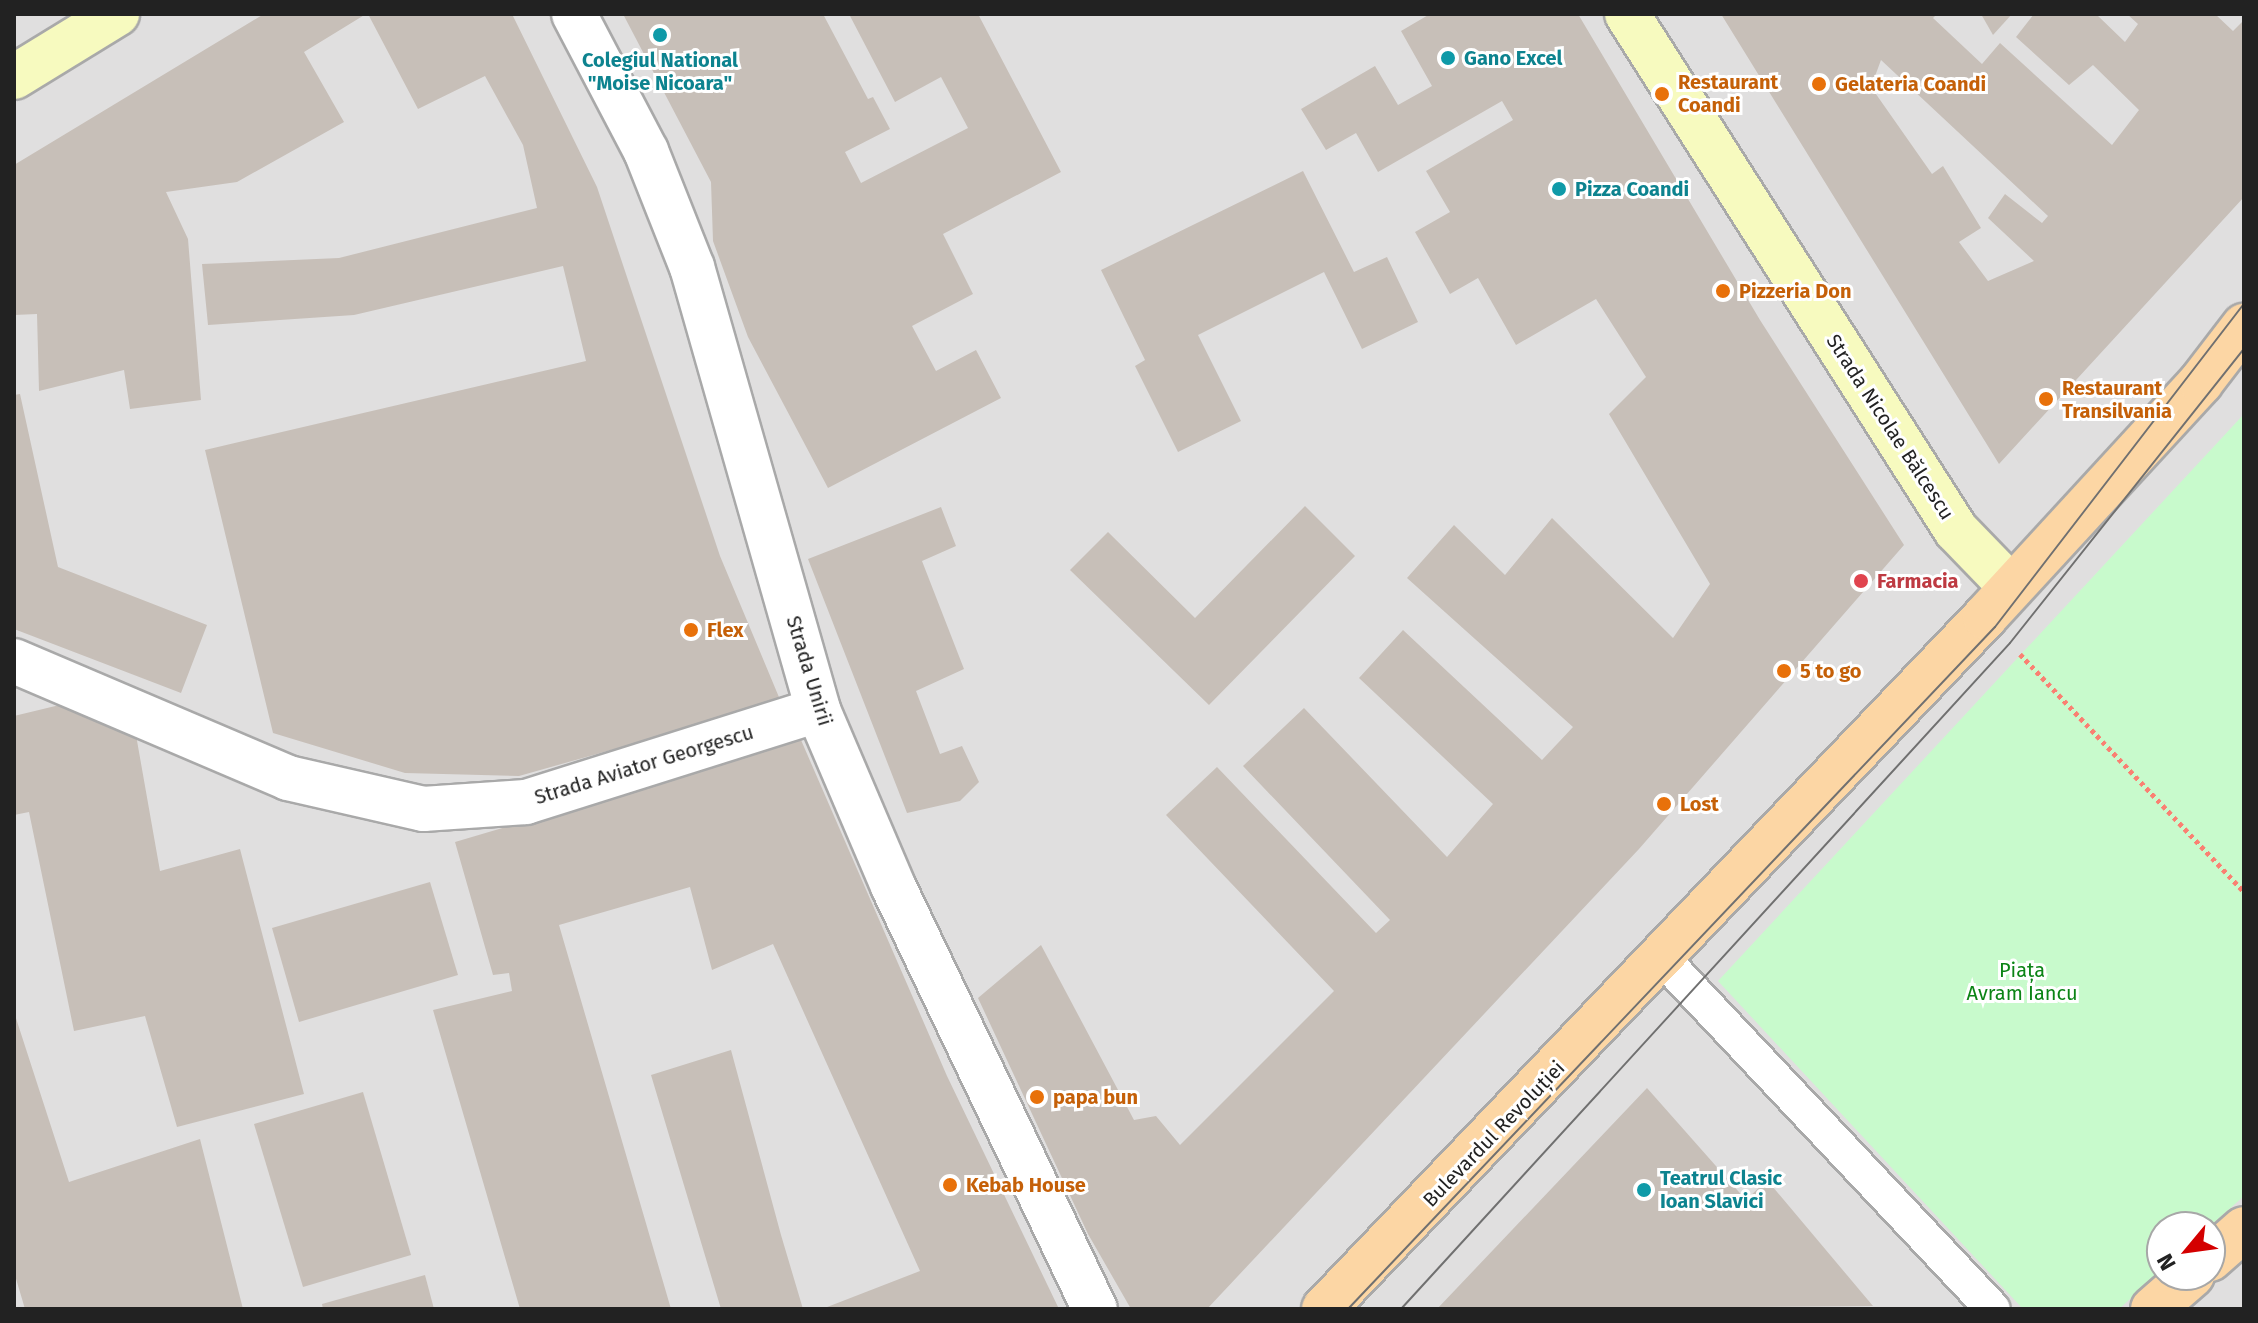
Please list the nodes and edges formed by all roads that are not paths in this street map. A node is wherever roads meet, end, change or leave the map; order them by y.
1 (117, 14) edge
2 (574, 14) edge
3 (1627, 14) edge
4 (14, 77) edge
5 (2244, 326) edge
6 (1998, 602) junction
7 (14, 661) edge
8 (818, 710) junction
9 (1662, 958) junction
10 (2244, 1229) edge
11 (2226, 1245) edge
12 (2174, 1291) edge
13 (1095, 1309) edge
14 (1324, 1309) edge
15 (1993, 1309) edge
16 (2153, 1309) edge

1 - 4 main road
2 - 8 street, Strada Unirii
3 - 6 main road, Strada Nicolae Bălcescu
5 - 6 main road
6 - 9 main road
7 - 8 street, Strada Aviator Georgescu
8 - 13 street, Strada Unirii
9 - 14 main road, Bulevardul Revoluției
9 - 15 lane
10 - 11 main road
12 - 16 main road

